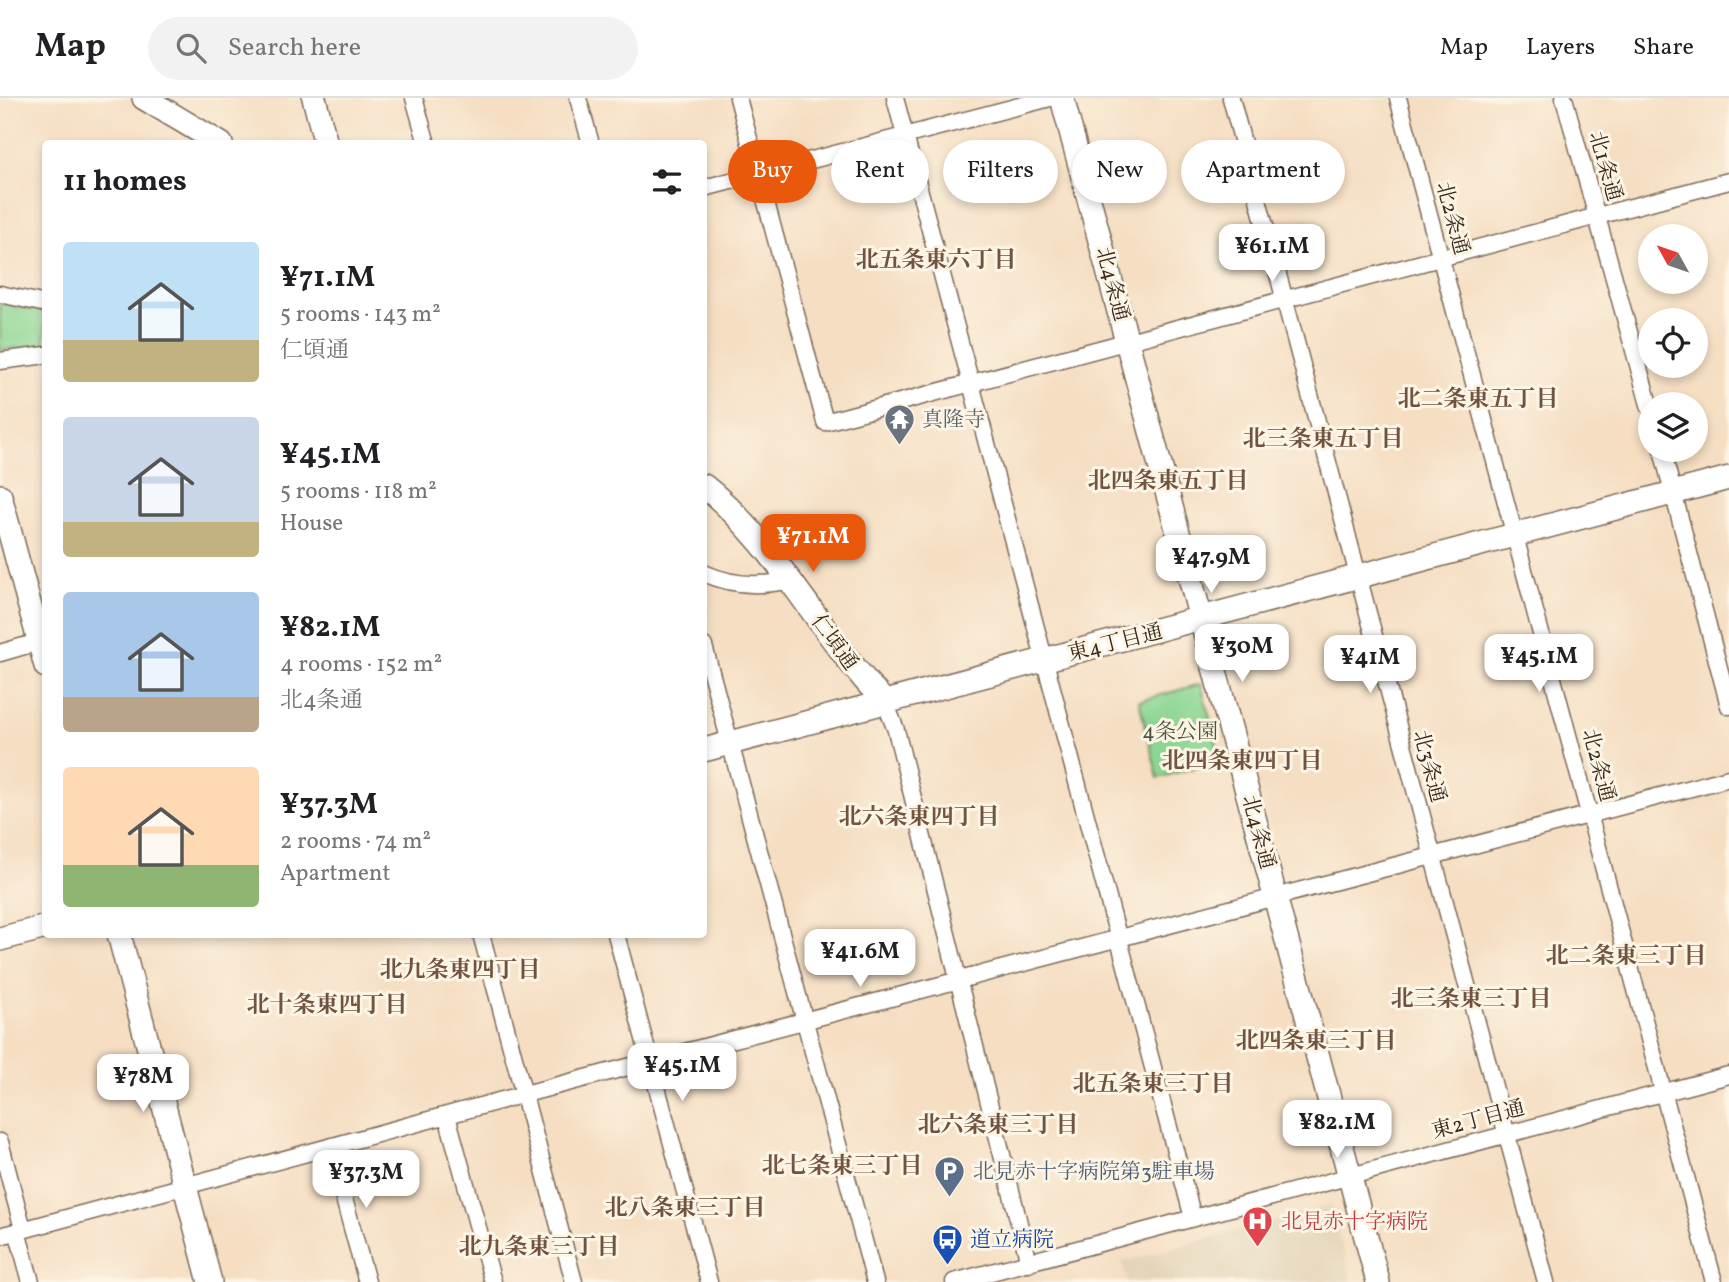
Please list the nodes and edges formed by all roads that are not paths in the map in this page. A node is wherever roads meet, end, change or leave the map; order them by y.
1 (144, 98) edge
2 (314, 98) edge
3 (414, 98) edge
4 (578, 98) edge
5 (738, 98) edge
6 (895, 98) edge
7 (1050, 98) edge
8 (1062, 98) edge
9 (1231, 98) edge
10 (1398, 98) edge
11 (1564, 98) edge
12 (905, 138) junction
13 (213, 140) edge
14 (325, 140) edge
15 (426, 140) edge
16 (589, 140) edge
17 (749, 140) edge
18 (817, 160) edge
19 (1729, 181) edge
20 (728, 182) edge
21 (707, 187) edge
22 (766, 203) edge
23 (1599, 218) junction
24 (1442, 258) junction
25 (0, 294) edge
26 (1286, 299) junction
27 (42, 303) edge
28 (1128, 339) junction
29 (42, 356) edge
30 (0, 361) edge
31 (970, 383) junction
32 (1646, 392) edge
33 (1665, 462) edge
34 (1729, 478) edge
35 (707, 489) edge
36 (1673, 492) junction
37 (0, 496) edge
38 (1515, 536) junction
39 (707, 574) edge
40 (1357, 577) junction
41 (790, 580) junction
42 (1202, 620) junction
43 (38, 642) junction
44 (0, 653) edge
45 (42, 654) edge
46 (707, 657) edge
47 (1044, 660) junction
48 (885, 702) junction
49 (1729, 706) edge
50 (730, 743) junction
51 (707, 749) edge
52 (1729, 778) edge
53 (1591, 815) junction
54 (1432, 855) junction
55 (1276, 895) junction
56 (42, 927) edge
57 (120, 938) edge
58 (482, 938) edge
59 (617, 938) edge
60 (0, 939) edge
61 (1120, 940) junction
62 (960, 982) junction
63 (806, 1022) junction
64 (652, 1062) junction
65 (1729, 1075) edge
66 (1665, 1092) junction
67 (525, 1094) junction
68 (447, 1116) junction
69 (1507, 1133) junction
70 (0, 1142) edge
71 (331, 1148) junction
72 (1350, 1176) junction
73 (185, 1188) junction
74 (1193, 1218) junction
75 (20, 1230) junction
76 (0, 1236) edge
77 (1029, 1263) junction
78 (31, 1282) edge
79 (210, 1282) edge
80 (367, 1282) edge
81 (493, 1282) edge
82 (574, 1282) edge
83 (709, 1282) edge
84 (875, 1282) edge
85 (954, 1282) edge
86 (1378, 1282) edge
87 (1546, 1282) edge
88 (1714, 1282) edge

1 - 13 street
2 - 14 street
3 - 15 street
4 - 16 street
5 - 17 street
6 - 12 street
7 - 12 street
8 - 28 street, 北4条通
9 - 26 street, 北3条通
10 - 24 street, 北2条通
11 - 23 street, 北1条通
12 - 18 street
12 - 31 street
19 - 23 street
20 - 21 street
22 - 31 street
23 - 24 street
23 - 32 street, 北1条通
24 - 26 street
24 - 38 street, 北2条通
25 - 27 street
26 - 28 street
26 - 40 street, 北3条通
28 - 31 street
28 - 42 street, 北4条通
29 - 30 street
31 - 47 street
33 - 36 street
34 - 36 street, 東4丁目通
35 - 41 street, 仁頃通
36 - 38 street, 東4丁目通
36 - 49 street
37 - 43 street
38 - 40 street, 東4丁目通
38 - 53 street, 北2条通
39 - 41 street
40 - 42 street, 東4丁目通
40 - 54 street, 北3条通
41 - 48 street, 仁頃通
42 - 47 street, 東4丁目通
42 - 55 street, 北4条通
43 - 44 street
43 - 45 street
46 - 50 street
47 - 48 street, 東4丁目通
47 - 61 street
48 - 50 street, 東4丁目通
48 - 62 street
50 - 51 street, 東4丁目通
50 - 63 street
52 - 53 street
53 - 54 street
53 - 66 street, 北2条通
54 - 55 street
54 - 69 street, 北3条通
55 - 61 street
55 - 72 street, 北4条通
56 - 60 street
57 - 73 street
58 - 67 street
59 - 64 street
61 - 62 street
61 - 74 street
62 - 63 street
62 - 77 street
63 - 64 street
63 - 84 street
64 - 67 street
64 - 83 street
65 - 66 street, 東2丁目通
66 - 69 street, 東2丁目通
66 - 88 street, 北2条通
67 - 68 street
67 - 82 street
68 - 71 street
68 - 81 street
69 - 72 street, 東2丁目通
69 - 87 street, 北3条通
70 - 75 street
71 - 73 street
71 - 80 street
72 - 74 street, 東2丁目通
72 - 86 street, 北4条通
73 - 75 street
73 - 79 street
74 - 77 street, 東2丁目通
75 - 76 street
75 - 78 street
77 - 85 street, 東2丁目通

